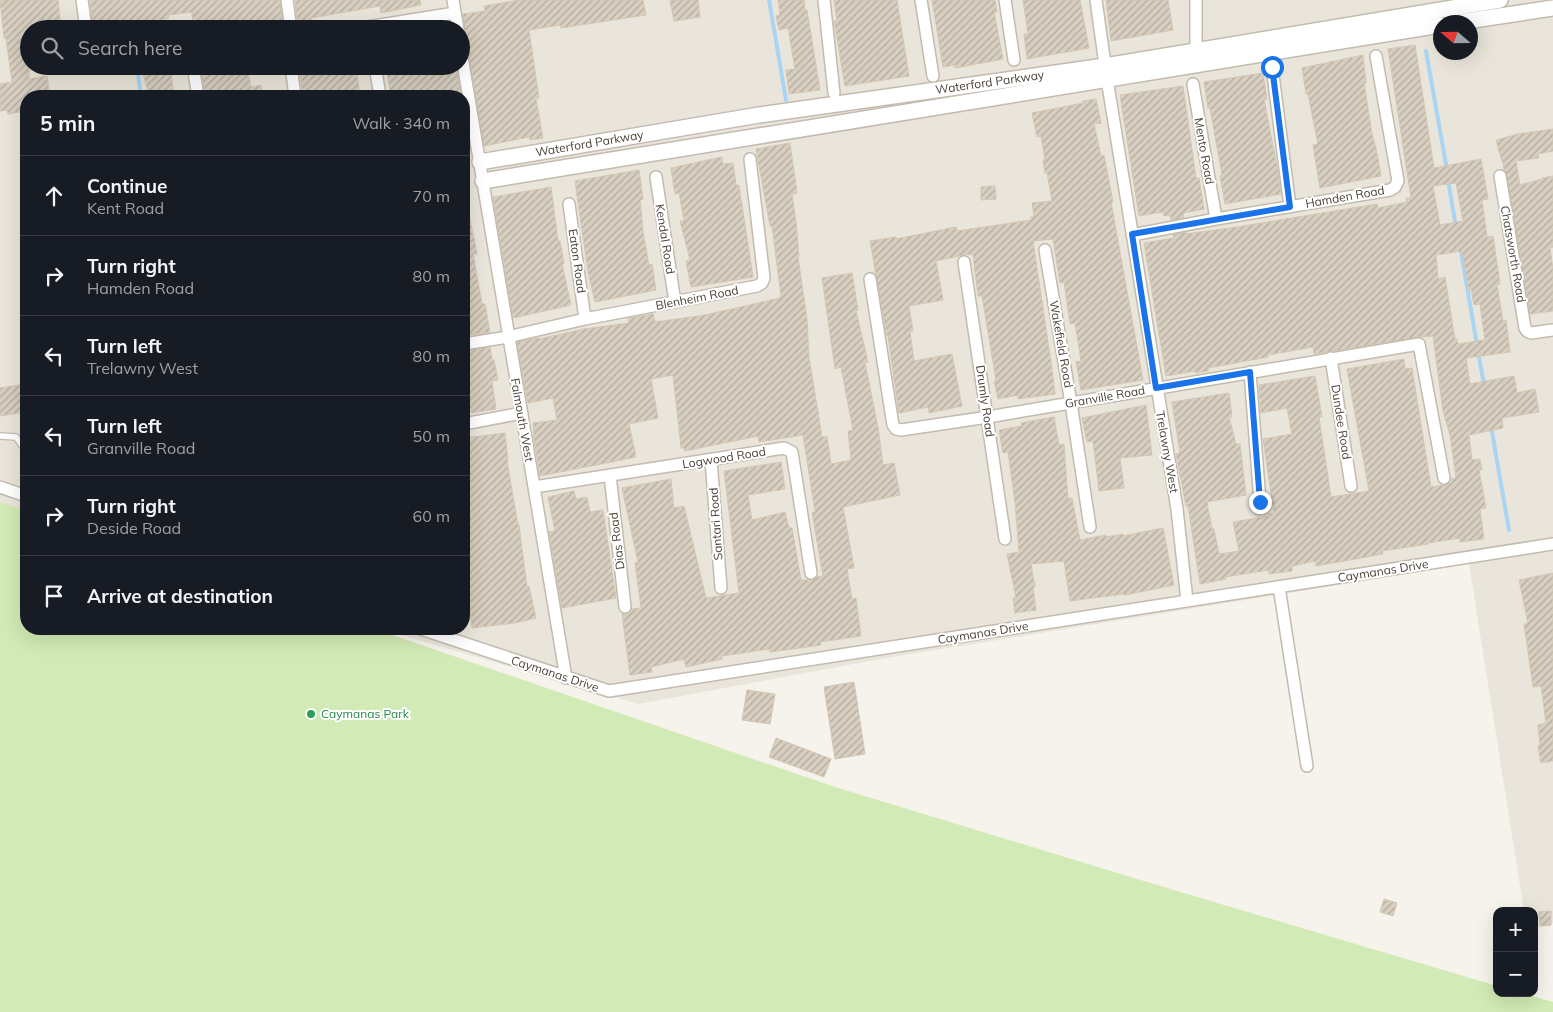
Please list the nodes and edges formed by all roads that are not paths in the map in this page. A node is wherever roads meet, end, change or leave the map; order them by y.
1 (82, 0) edge
2 (286, 0) edge
3 (453, 0) edge
4 (824, 0) edge
5 (921, 0) edge
6 (1005, 0) edge
7 (1096, 0) edge
8 (1196, 0) edge
9 (1500, 0) edge
10 (1553, 8) edge
11 (455, 13) junction
12 (1478, 19) edge
13 (85, 20) edge
14 (289, 20) edge
15 (414, 20) edge
16 (456, 20) edge
17 (1433, 27) edge
18 (1196, 51) junction
19 (1376, 56) dead end
20 (1014, 60) dead end
21 (1272, 67) dead end
22 (1106, 72) junction
23 (194, 75) edge
24 (292, 75) edge
25 (376, 75) edge
26 (465, 75) edge
27 (933, 76) dead end
28 (1193, 84) dead end
29 (197, 90) edge
30 (295, 90) edge
31 (379, 90) edge
32 (468, 90) edge
33 (834, 93) dead end
34 (470, 104) edge
35 (750, 159) dead end
36 (480, 162) junction
37 (1500, 176) dead end
38 (656, 177) dead end
39 (483, 181) junction
40 (569, 204) dead end
41 (1290, 207) junction
42 (1216, 219) junction
43 (1132, 234) junction
44 (1045, 250) dead end
45 (964, 262) dead end
46 (870, 279) dead end
47 (675, 302) junction
48 (585, 319) junction
49 (1553, 330) edge
50 (508, 337) junction
51 (470, 343) edge
52 (1331, 358) junction
53 (1250, 372) junction
54 (1156, 388) junction
55 (1071, 403) junction
56 (522, 414) junction
57 (988, 417) junction
58 (470, 423) edge
59 (0, 436) edge
60 (20, 443) edge
61 (711, 460) junction
62 (610, 476) junction
63 (1444, 478) dead end
64 (1351, 486) dead end
65 (0, 487) edge
66 (534, 487) junction
67 (20, 494) edge
68 (1260, 502) dead end
69 (1090, 527) dead end
70 (1005, 539) dead end
71 (1553, 544) edge
72 (811, 573) dead end
73 (1279, 587) junction
74 (721, 588) dead end
75 (1187, 601) junction
76 (625, 607) dead end
77 (439, 635) edge
78 (566, 678) junction
79 (1307, 766) dead end

1 - 13 street
2 - 14 street
3 - 11 street
4 - 33 street
5 - 27 street
6 - 20 street
7 - 22 street, Trelawny West
8 - 18 street
9 - 18 street, Waterford Parkway
10 - 12 street
11 - 15 street
11 - 16 street
17 - 22 street, Waterford Parkway
18 - 22 street, Waterford Parkway
19 - 41 street, Hamden Road
21 - 41 street
22 - 36 street, Waterford Parkway
22 - 39 street, Waterford Parkway
22 - 43 street, Trelawny West
23 - 29 street
24 - 30 street
25 - 31 street
26 - 32 street, Falmouth West
28 - 42 street, Mento Road
34 - 36 street, Falmouth West
35 - 47 street, Blenheim Road
36 - 39 street, Falmouth West
37 - 49 street, Chatsworth Road
38 - 47 street, Kendal Road
39 - 50 street, Falmouth West
40 - 48 street, Eaton Road
41 - 42 street, Hamden Road
42 - 43 street, Hamden Road
43 - 54 street, Trelawny West
44 - 55 street, Wakefield Road
45 - 57 street, Drumly Road
46 - 57 street, Granville Road
47 - 48 street, Blenheim Road
48 - 50 street, Blenheim Road
50 - 51 street, Blenheim Road
50 - 56 street, Falmouth West
52 - 53 street, Granville Road
52 - 63 street, Granville Road
52 - 64 street, Dundee Road
53 - 54 street, Granville Road
53 - 68 street
54 - 55 street, Granville Road
54 - 75 street, Trelawny West
55 - 57 street, Granville Road
55 - 69 street, Wakefield Road
56 - 58 street
56 - 66 street, Falmouth West
57 - 70 street, Drumly Road
59 - 60 lane
61 - 62 street, Logwood Road
61 - 72 street, Logwood Road
61 - 74 street, Santari Road
62 - 66 street, Logwood Road
62 - 76 street, Dias Road
65 - 67 street
66 - 78 street, Falmouth West
71 - 73 street, Caymanas Drive
73 - 75 street, Caymanas Drive
73 - 79 street
75 - 78 street, Caymanas Drive
77 - 78 street, Caymanas Drive

